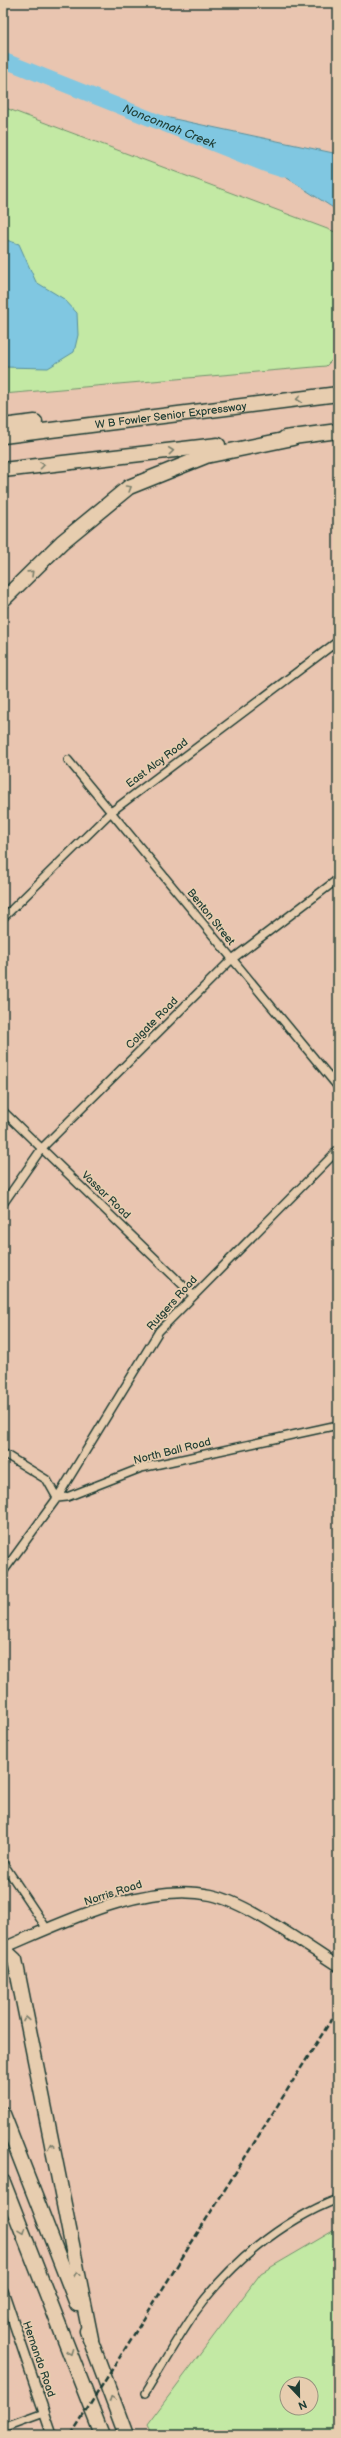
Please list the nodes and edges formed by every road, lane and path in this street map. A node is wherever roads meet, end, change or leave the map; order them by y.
1 (338, 394) edge
2 (119, 421) junction
3 (3, 426) edge
4 (338, 431) edge
5 (3, 436) edge
6 (293, 438) junction
7 (3, 470) edge
8 (3, 600) edge
9 (338, 641) edge
10 (68, 760) dead end
11 (111, 812) junction
12 (338, 880) edge
13 (3, 918) edge
14 (231, 960) junction
15 (338, 1087) edge
16 (3, 1111) edge
17 (42, 1148) junction
18 (338, 1150) edge
19 (3, 1204) edge
20 (193, 1295) junction
21 (338, 1425) edge
22 (3, 1453) edge
23 (57, 1498) junction
24 (3, 1572) edge
25 (3, 1863) edge
26 (47, 1929) junction
27 (3, 1948) edge
28 (338, 1966) edge
29 (3, 2114) edge
30 (3, 2182) edge
31 (3, 2192) edge
32 (338, 2199) edge
33 (13, 2208) junction
34 (3, 2291) edge
35 (91, 2339) junction
36 (145, 2393) dead end
37 (44, 2413) junction
38 (3, 2428) edge
39 (52, 2435) edge
40 (102, 2435) edge
41 (126, 2435) edge

1 -> 2 highway, W B Fowler Senior Expressway
2 - 3 highway
2 - 5 highway, W B Fowler Senior Expressway
4 - 6 highway
7 -> 6 highway
8 -> 6 highway
9 - 11 street, East Alcy Road
10 - 11 street, Benton Street
11 - 13 street, East Alcy Road
11 - 14 street, Benton Street
12 - 14 street, Colgate Road
14 - 15 street, Benton Street
14 - 17 street, Colgate Road
16 - 17 street, Vassar Road
17 - 19 street, Colgate Road
17 - 20 street, Vassar Road
18 - 20 street, Rutgers Road
20 - 23 street, Rutgers Road
21 - 23 street, North Ball Road
22 - 23 street
23 - 24 street
25 - 26 street
26 - 27 main road, Norris Road
26 - 28 main road, Norris Road
35 -> 27 highway
29 - 35 highway
30 - 33 highway
31 - 33 highway
32 - 36 street
33 -> 40 highway
34 - 37 street, Hernando Road
41 -> 35 highway
37 - 38 street
37 - 39 street, Hernando Road

